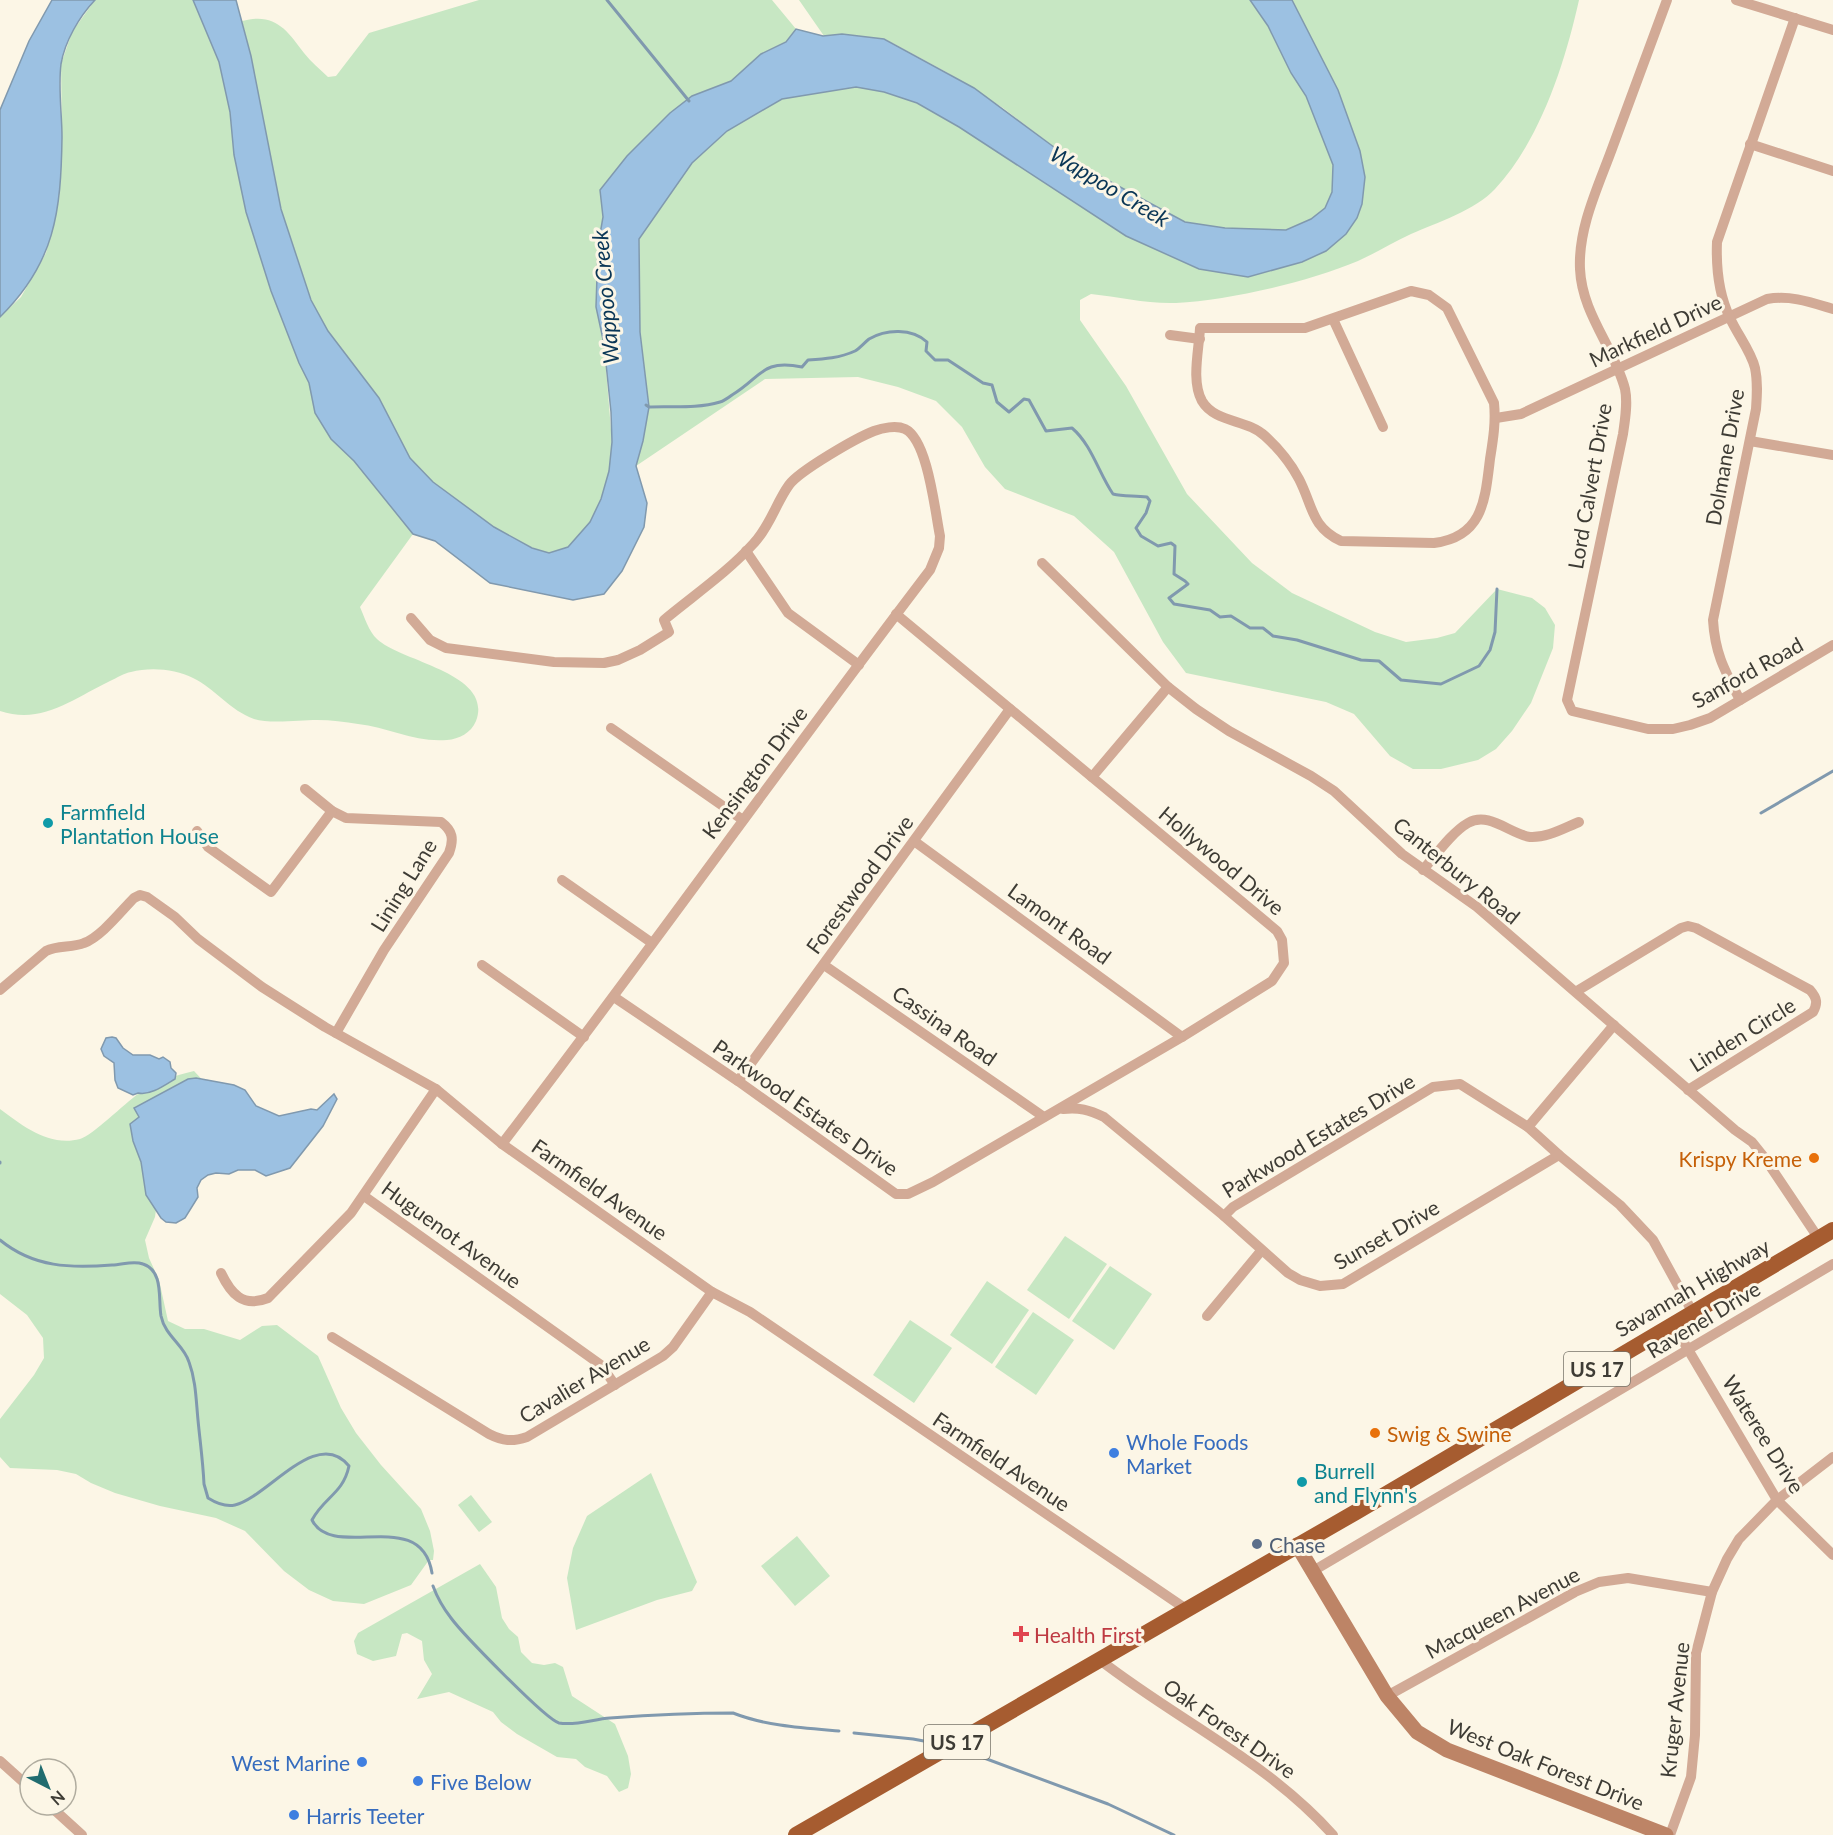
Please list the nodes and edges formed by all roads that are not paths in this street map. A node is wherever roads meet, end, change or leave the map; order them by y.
1 (1667, 0) edge
2 (1736, 0) edge
3 (1795, 18) junction
4 (1833, 30) edge
5 (1750, 144) junction
6 (1833, 171) edge
7 (1833, 309) edge
8 (1729, 317) junction
9 (1333, 319) junction
10 (1170, 335) dead end
11 (1200, 339) junction
12 (1617, 369) junction
13 (1496, 418) junction
14 (1383, 427) dead end
15 (1750, 441) junction
16 (1833, 455) edge
17 (746, 551) junction
18 (1042, 563) dead end
19 (896, 614) junction
20 (411, 618) dead end
21 (1833, 645) edge
22 (859, 665) junction
23 (1168, 687) junction
24 (1740, 700) junction
25 (1010, 709) junction
26 (1572, 711) joint
27 (611, 728) dead end
28 (1092, 777) junction
29 (305, 789) dead end
30 (332, 811) junction
31 (743, 820) junction
32 (1579, 822) dead end
33 (197, 831) dead end
34 (914, 841) junction
35 (1423, 870) junction
36 (562, 880) dead end
37 (652, 943) junction
38 (482, 965) dead end
39 (824, 965) junction
40 (0, 990) edge
41 (1576, 991) junction
42 (614, 997) junction
43 (1614, 1025) junction
44 (336, 1033) junction
45 (584, 1037) junction
46 (1182, 1037) junction
47 (738, 1082) junction
48 (436, 1089) junction
49 (1688, 1090) junction
50 (1058, 1110) junction
51 (1044, 1117) junction
52 (1528, 1127) junction
53 (502, 1144) junction
54 (1559, 1155) junction
55 (364, 1196) junction
56 (1224, 1216) junction
57 (1829, 1233) edge
58 (1261, 1251) junction
59 (1833, 1264) edge
60 (221, 1273) dead end
61 (712, 1292) junction
62 (1693, 1312) junction
63 (1207, 1316) dead end
64 (1673, 1324) junction
65 (332, 1337) dead end
66 (1690, 1350) junction
67 (615, 1385) junction
68 (1833, 1457) edge
69 (1777, 1500) junction
70 (1297, 1545) junction
71 (1833, 1555) edge
72 (1313, 1571) junction
73 (1712, 1592) junction
74 (1186, 1609) junction
75 (1100, 1659) junction
76 (1387, 1696) junction
77 (0, 1761) edge
78 (18, 1777) edge
79 (62, 1817) edge
80 (806, 1833) edge
81 (80, 1834) edge
82 (1333, 1835) edge
83 (1668, 1835) edge

1 - 12 street, Lord Calvert Drive
2 - 3 street
3 - 4 street
3 - 5 street, Dolmane Drive
5 - 6 street
5 - 8 street, Dolmane Drive
7 - 8 street, Markfield Drive
8 - 12 street, Markfield Drive
8 - 15 street, Dolmane Drive
9 - 11 street
9 - 13 street
9 - 14 street
10 - 11 street
11 - 13 street
12 - 13 street, Markfield Drive
12 - 26 street, Lord Calvert Drive
15 - 16 street
15 - 24 street, Dolmane Drive
17 - 19 street, Kensington Drive
17 - 20 street
17 - 22 street
18 - 23 street, Canterbury Road
19 - 22 street, Kensington Drive
19 - 25 street, Hollywood Drive
21 - 24 street, Sanford Road
22 - 31 street, Kensington Drive
23 - 28 street
23 - 35 street, Canterbury Road
24 - 26 street, Sanford Road
25 - 28 street, Hollywood Drive
25 - 34 street, Forestwood Drive
27 - 31 street
28 - 46 street, Hollywood Drive
29 - 30 street, Lining Lane
30 - 33 street
30 - 44 street, Lining Lane
31 - 37 street, Kensington Drive
32 - 35 street
34 - 39 street, Forestwood Drive
34 - 46 street, Lamont Road
35 - 41 street, Canterbury Road
36 - 37 street
37 - 42 street, Kensington Drive
38 - 45 street
39 - 47 street, Forestwood Drive
39 - 51 street, Cassina Road
40 - 44 street, Farmfield Avenue
41 - 43 street, Canterbury Road
41 - 49 street, Linden Circle
42 - 45 street, Kensington Drive
42 - 47 street, Parkwood Estates Drive
43 - 49 street, Canterbury Road
43 - 52 street
44 - 48 street, Farmfield Avenue
45 - 53 street, Kensington Drive
46 - 50 street, Hollywood Drive
47 - 51 street, Parkwood Estates Drive
48 - 53 street, Farmfield Avenue
48 - 55 street, Huguenot Avenue
49 - 57 street, Canterbury Road
50 - 51 street, Hollywood Drive
50 - 56 street, Sunset Drive
52 - 54 street, Parkwood Estates Drive
52 - 56 street, Parkwood Estates Drive
53 - 61 street, Farmfield Avenue
54 - 58 street, Sunset Drive
54 - 62 street, Parkwood Estates Drive
55 - 60 street
55 - 67 street, Huguenot Avenue
56 - 58 street, Sunset Drive
57 - 62 highway, Savannah Highway / US 17
58 - 63 street
59 - 66 street, Ravenel Drive
61 - 67 street, Cavalier Avenue
61 - 74 street, Farmfield Avenue
62 - 64 highway, Savannah Highway / US 17
64 - 66 street, Wateree Drive
64 - 70 highway, Savannah Highway / US 17
65 - 67 street, Cavalier Avenue
66 - 69 street, Wateree Drive
66 - 72 street, Ravenel Drive
68 - 69 street, Kruger Avenue
69 - 71 street, Wateree Drive
69 - 73 street, Kruger Avenue
70 - 72 main road, West Oak Forest Drive
70 - 74 highway, Savannah Highway / US 17
72 - 76 main road, West Oak Forest Drive
73 - 76 street, Macqueen Avenue
73 - 83 street, Kruger Avenue
74 - 75 highway, Savannah Highway / US 17
75 - 80 highway, Savannah Highway / US 17
75 - 82 street, Oak Forest Drive
76 - 83 main road, West Oak Forest Drive
77 - 78 street
79 - 81 street

